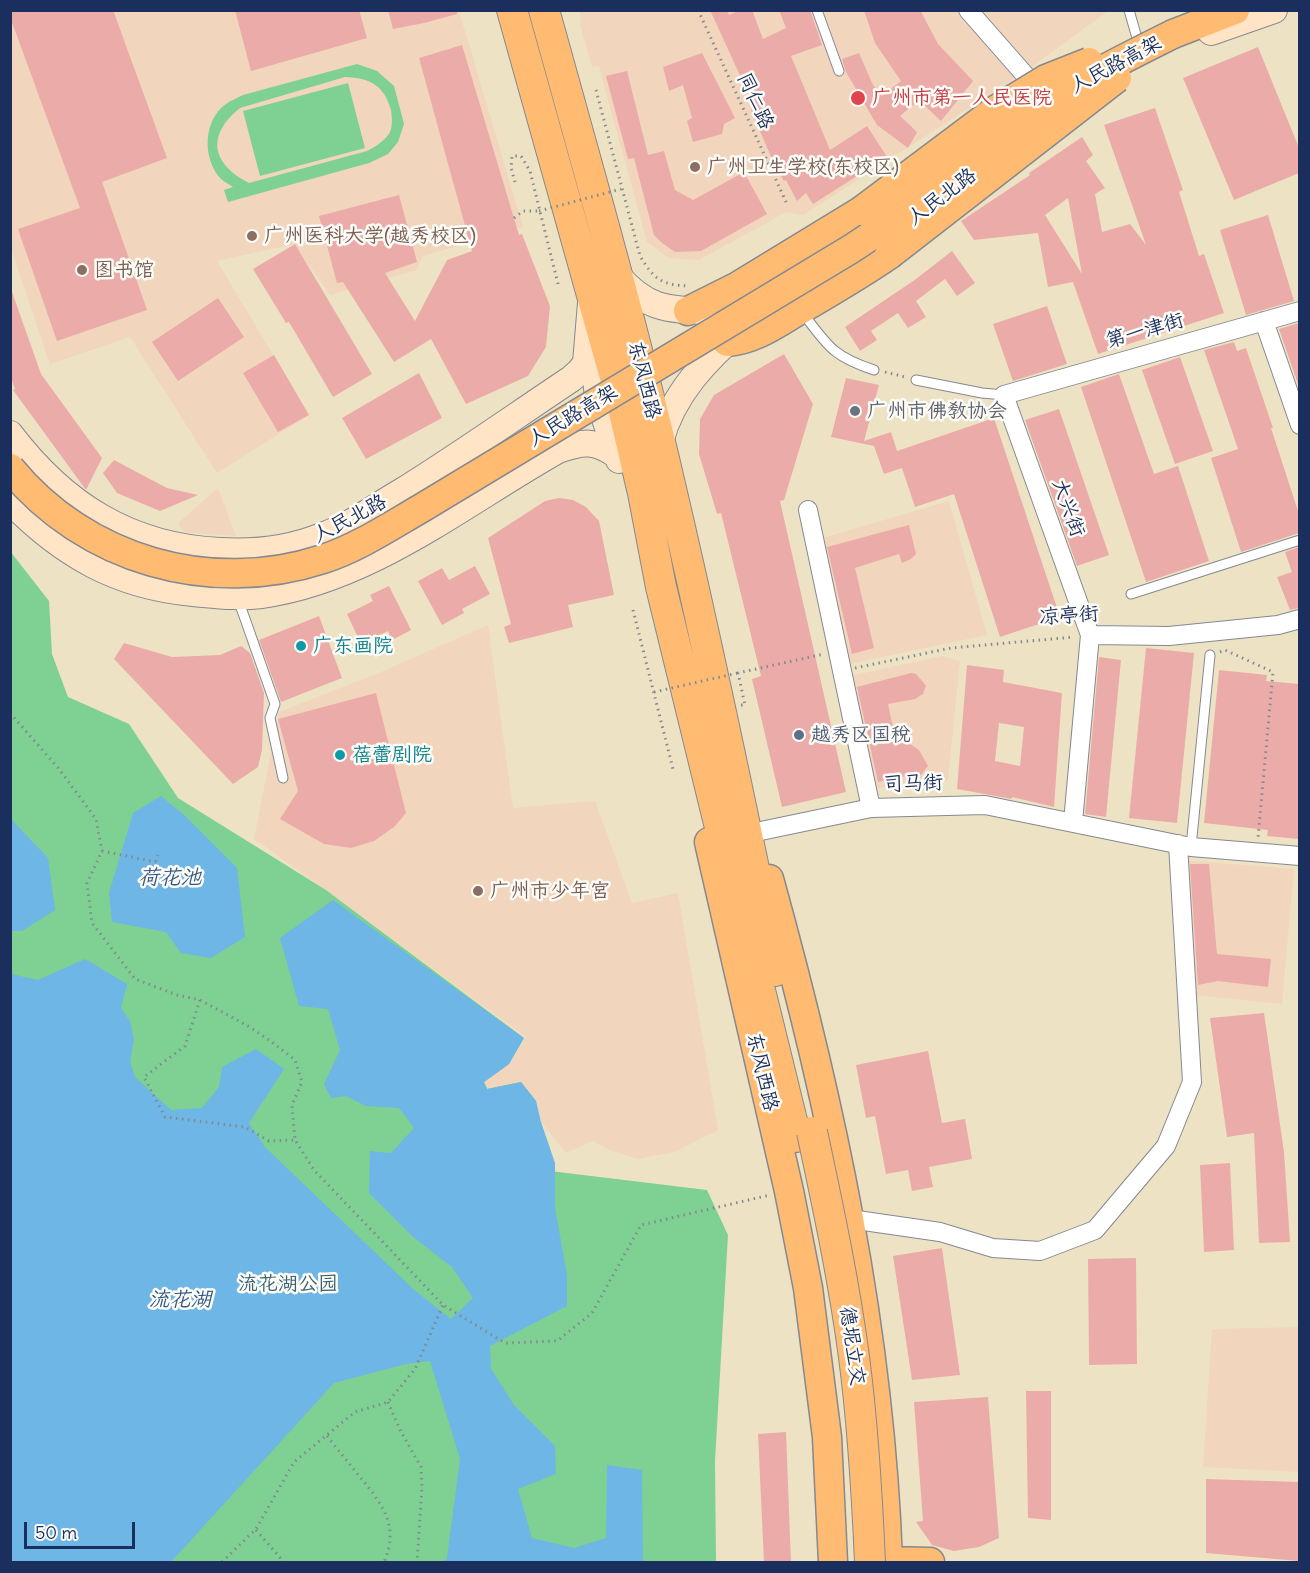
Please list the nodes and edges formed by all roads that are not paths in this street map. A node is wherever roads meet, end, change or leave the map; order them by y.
1 (512, 10) edge
2 (544, 10) edge
3 (817, 10) edge
4 (968, 10) edge
5 (1129, 10) edge
6 (1200, 10) edge
7 (1235, 10) edge
8 (1274, 10) edge
9 (1173, 34) junction
10 (1137, 38) junction
11 (839, 71) dead end
12 (1042, 94) junction
13 (617, 275) junction
14 (591, 297) junction
15 (696, 303) junction
16 (800, 310) junction
17 (1299, 311) edge
18 (1264, 321) junction
19 (727, 342) junction
20 (874, 370) road end
21 (916, 380) road end
22 (1004, 395) junction
23 (1299, 425) edge
24 (502, 427) junction
25 (10, 434) edge
26 (660, 442) junction
27 (618, 456) junction
28 (10, 468) edge
29 (515, 474) junction
30 (10, 501) edge
31 (807, 510) dead end
32 (1299, 540) edge
33 (661, 587) junction
34 (1131, 594) dead end
35 (237, 596) junction
36 (1299, 620) edge
37 (1090, 635) junction
38 (1210, 655) road end
39 (731, 753) junction
40 (283, 778) dead end
41 (871, 808) junction
42 (1072, 822) junction
43 (756, 832) junction
44 (1184, 845) junction
45 (1299, 856) edge
46 (804, 1134) junction
47 (850, 1219) junction
48 (883, 1562) edge
49 (833, 1563) edge
50 (853, 1563) edge
51 (930, 1563) edge

1 - 14 highway, 东风西路
2 - 13 highway, 东风西路
3 - 11 lane
4 - 12 street
5 - 10 lane
6 - 10 main road, 人民北路
7 - 9 main road, 人民路高架
8 - 19 main road, 人民北路
9 - 15 main road, bridge
9 - 16 main road, bridge
9 - 28 main road, 人民路高架, bridge
10 - 12 main road, 人民北路
12 - 15 main road, 人民北路
13 - 15 main road, 人民北路
13 - 26 highway, 东风西路
14 - 24 main road, 人民北路
14 - 27 main road
14 - 33 highway, 东风西路
15 - 19 main road
16 - 19 main road
16 - 20 lane
17 - 18 street, 第一津街
18 - 22 street, 第一津街
18 - 23 street
19 - 26 main road, 人民北路
21 - 22 lane
22 - 37 street, 大兴街
24 - 25 main road, 人民北路
24 - 29 main road
26 - 39 highway, 东风西路
27 - 29 main road
27 - 33 main road
29 - 35 main road
30 - 35 main road
31 - 41 street
32 - 34 lane
33 - 46 highway, 东风西路
33 - 49 main road, 东风西路
35 - 40 lane
36 - 37 street, 凉亭街
37 - 42 street
38 - 44 lane
39 - 43 main road, 东风西路
39 - 46 highway, 东风西路
41 - 42 street, 司马街
41 - 43 street, 司马街
42 - 44 street, 司马街
43 - 47 main road, 东风西路
44 - 45 street, 司马街
44 - 47 street
46 - 48 highway, 德坭立交, bridge
46 - 50 highway, 德坭立交
47 - 48 main road, 东风西路
48 - 51 main road

